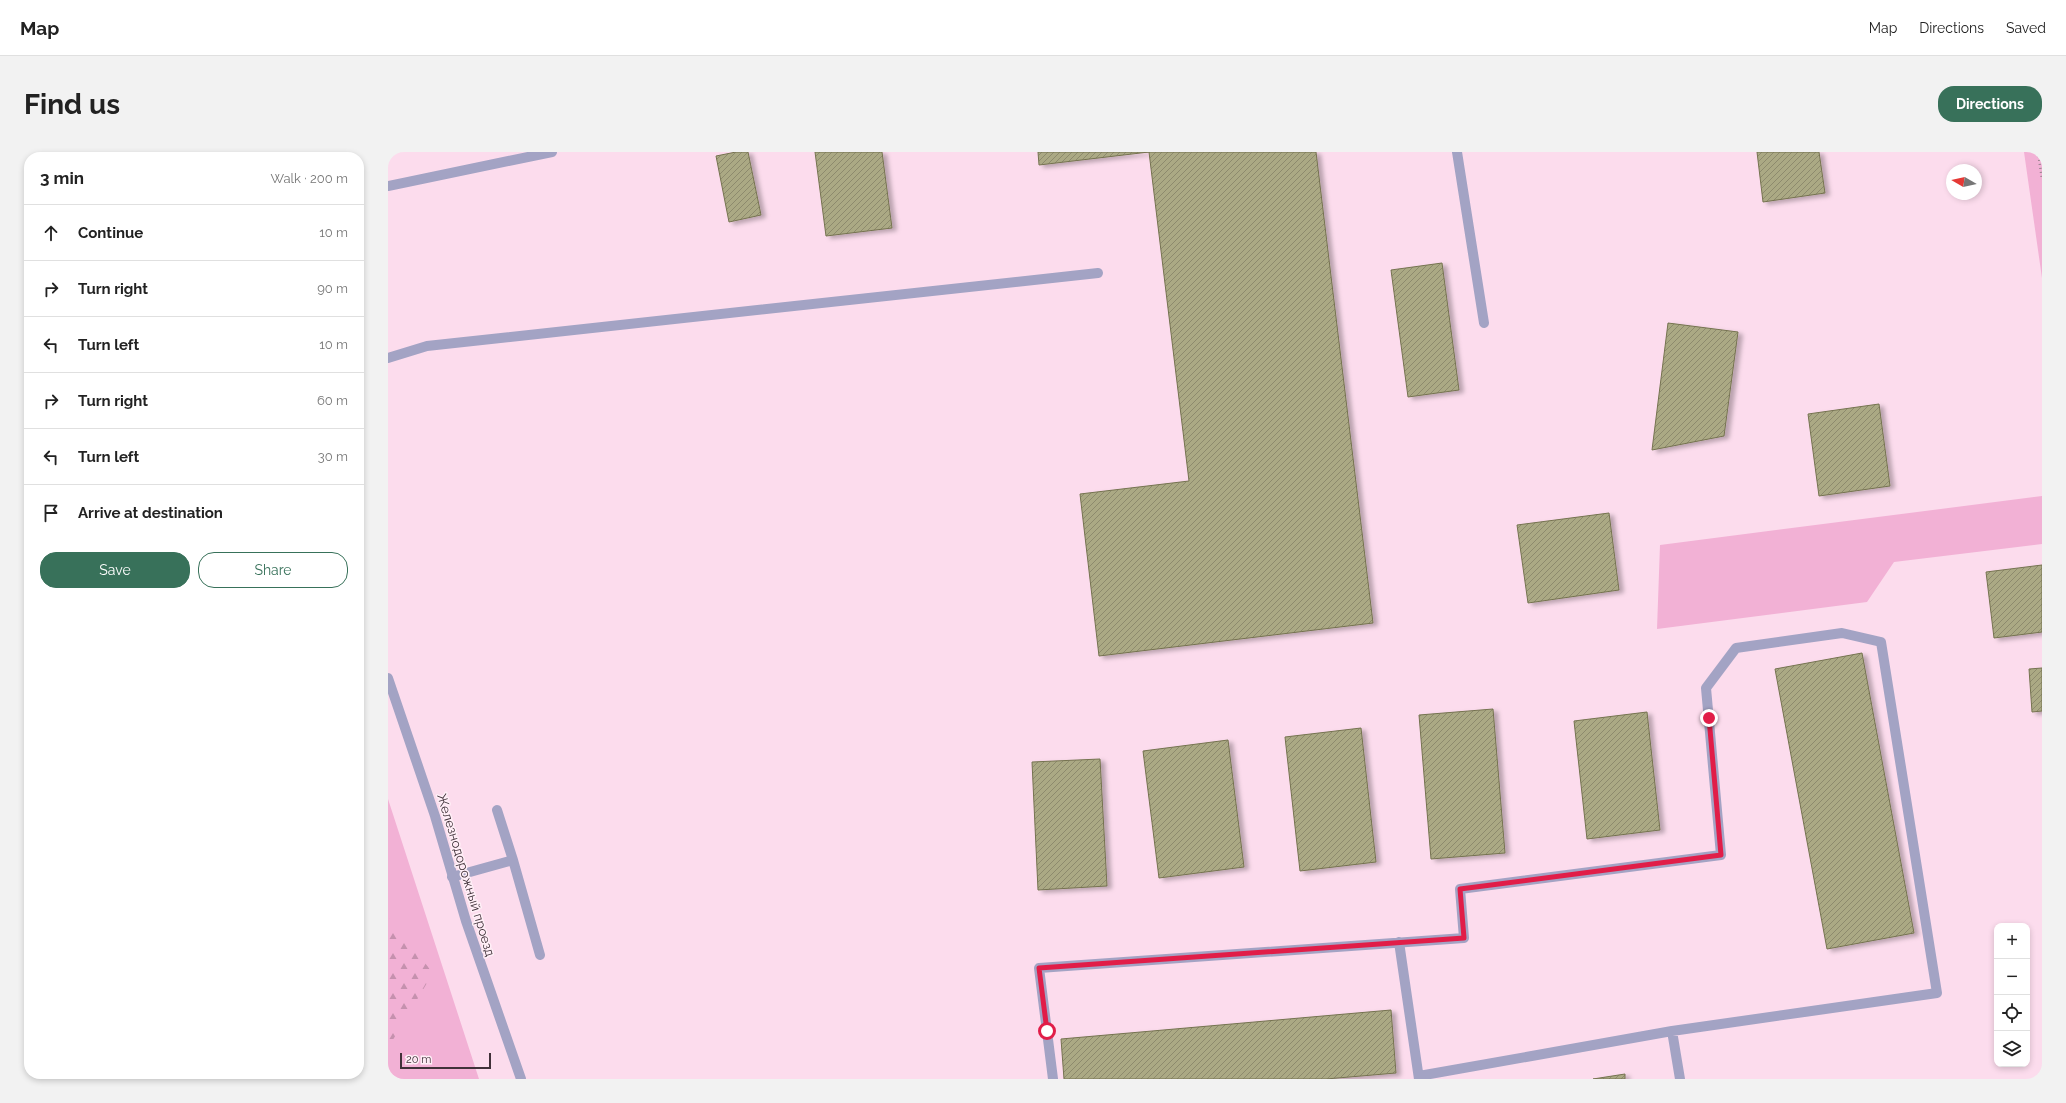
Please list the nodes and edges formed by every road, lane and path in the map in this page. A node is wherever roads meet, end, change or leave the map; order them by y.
1 (552, 152) edge
2 (1457, 152) edge
3 (2038, 152) edge
4 (2042, 179) edge
5 (388, 186) edge
6 (1098, 273) dead end
7 (1484, 323) dead end
8 (388, 358) edge
9 (388, 678) edge
10 (497, 810) dead end
11 (512, 860) junction
12 (452, 877) junction
13 (1399, 942) junction
14 (540, 955) dead end
15 (1672, 1031) junction
16 (1419, 1077) edge
17 (520, 1079) edge
18 (1053, 1079) edge
19 (1680, 1079) edge

1 - 5 street
2 - 7 street
3 - 4 path
6 - 8 street
9 - 12 street, Железнодорожный проезд
10 - 11 street
11 - 12 street
11 - 14 street
12 - 17 street, Железнодорожный проезд
13 - 15 street
13 - 16 street
13 - 18 street
15 - 16 street
15 - 19 street

